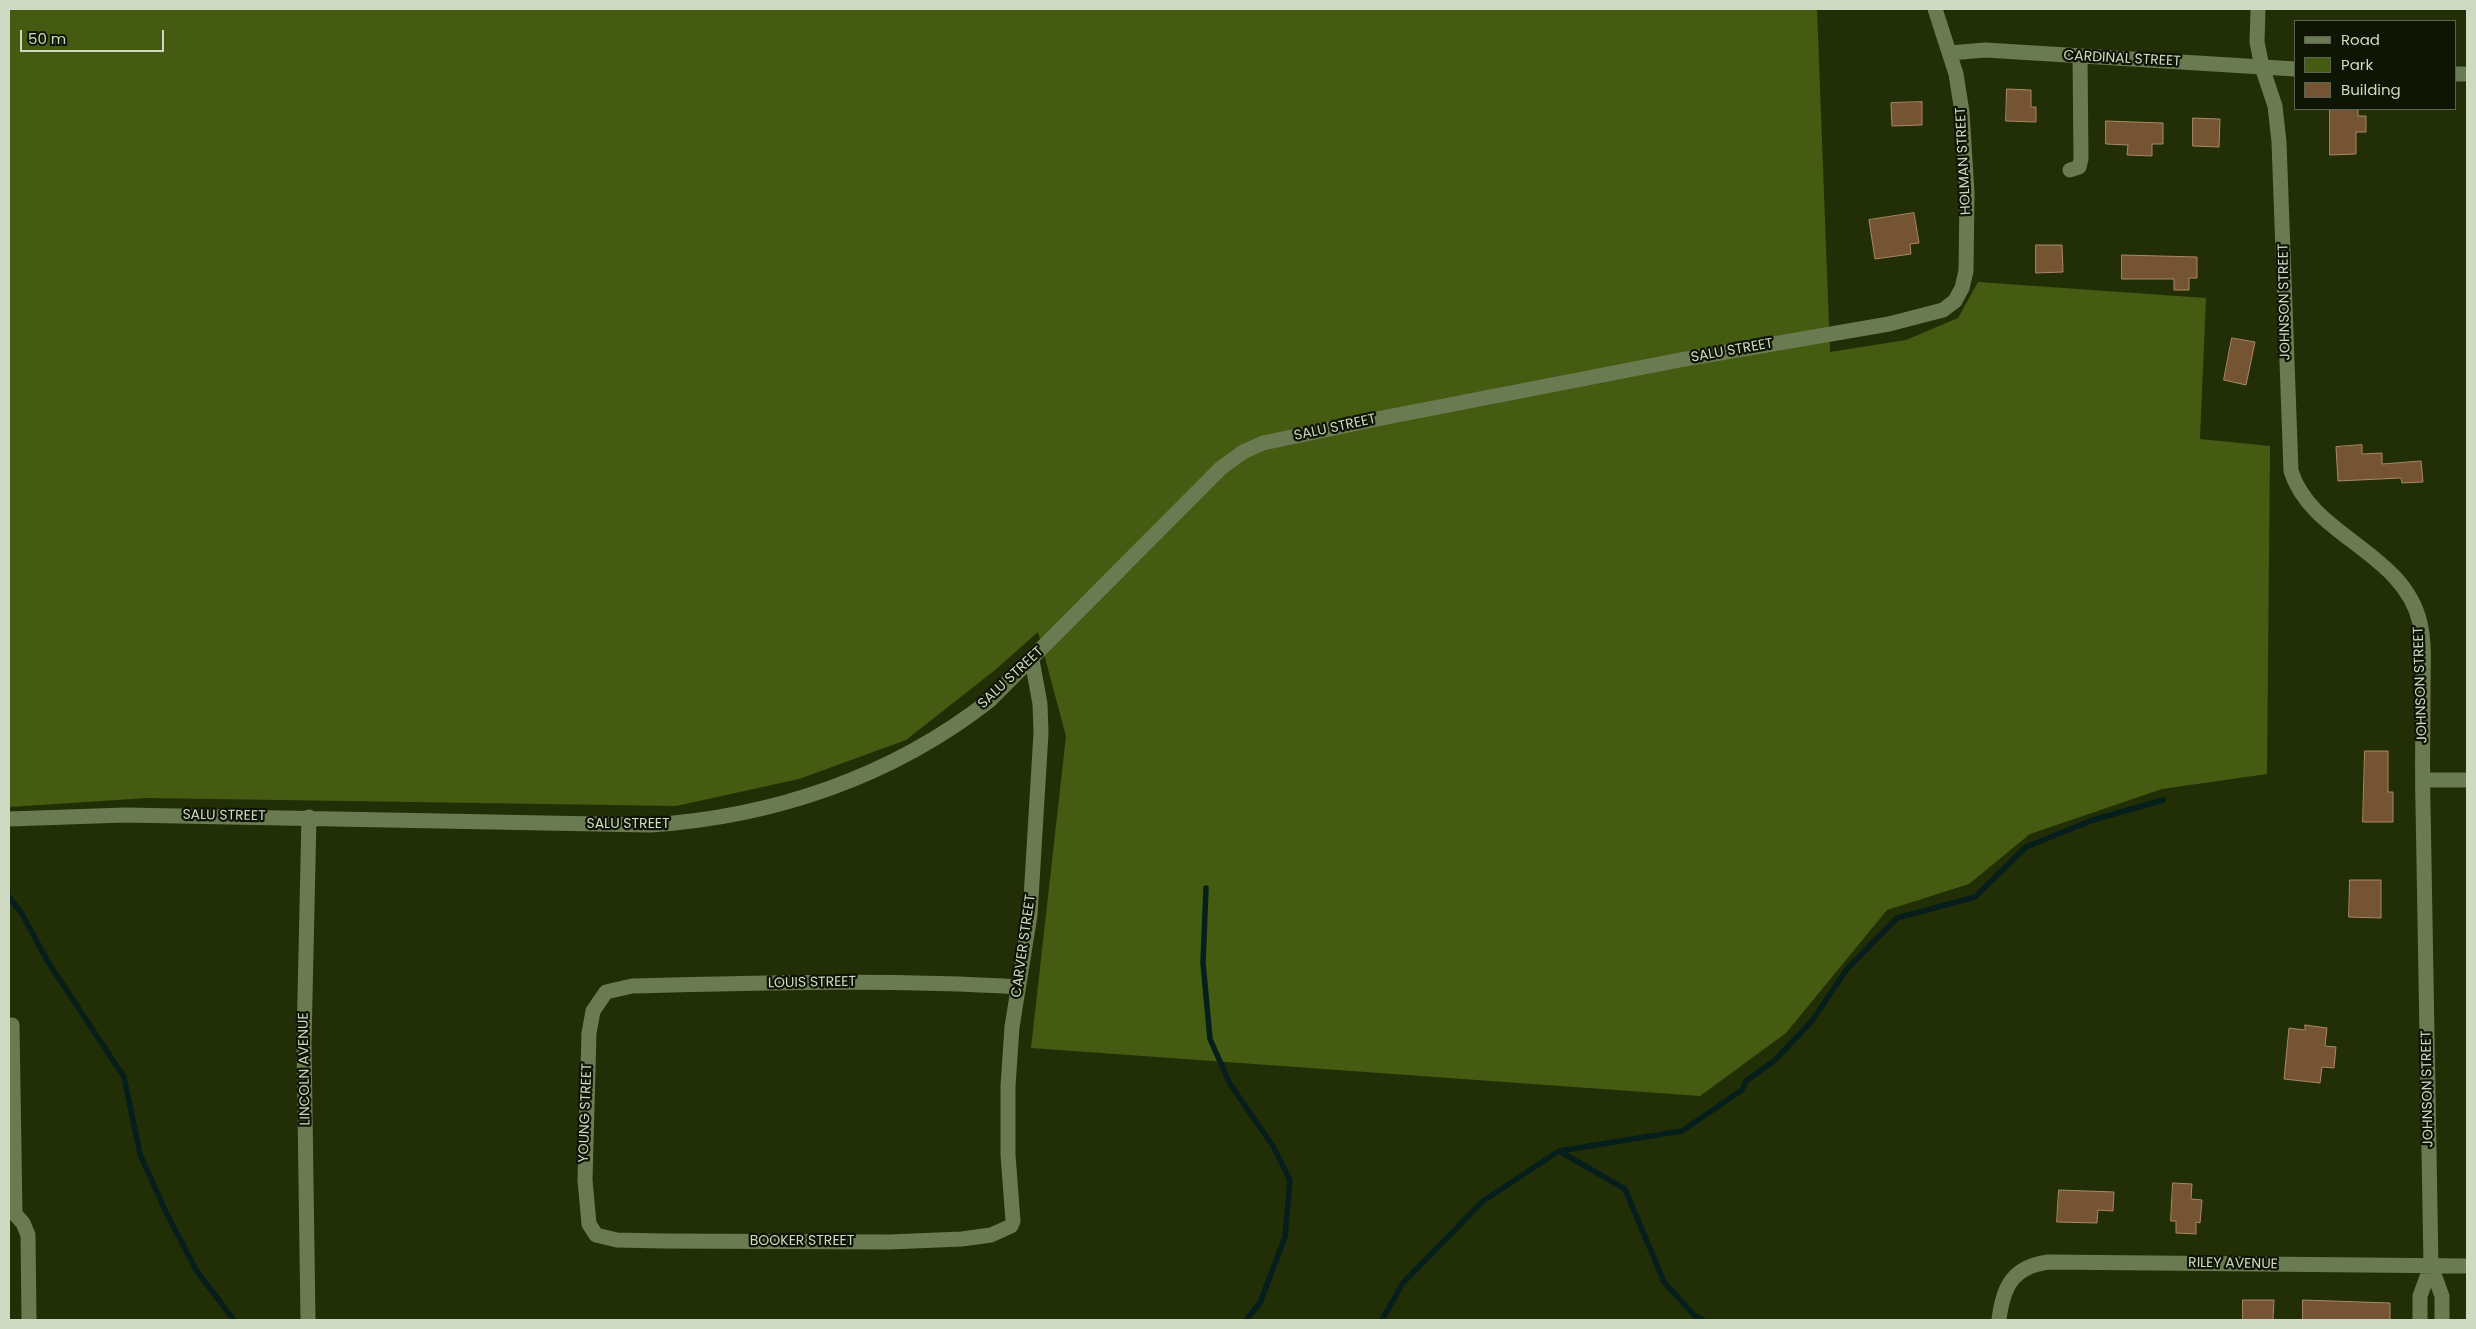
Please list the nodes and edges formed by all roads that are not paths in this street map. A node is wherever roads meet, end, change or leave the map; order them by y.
1 (1935, 9) edge
2 (2258, 9) edge
3 (1950, 53) junction
4 (2080, 56) junction
5 (2262, 67) junction
6 (2294, 69) edge
7 (2070, 170) dead end
8 (1943, 310) joint
9 (1032, 660) junction
10 (2423, 780) junction
11 (2467, 780) edge
12 (309, 818) junction
13 (9, 819) edge
14 (1018, 988) junction
15 (606, 992) joint
16 (12, 1025) dead end
17 (12, 1213) edge
18 (1007, 1230) joint
19 (596, 1235) joint
20 (2431, 1266) junction
21 (2467, 1266) edge
22 (29, 1320) edge
23 (308, 1320) edge
24 (1999, 1320) edge
25 (2420, 1320) edge
26 (2442, 1320) edge

1 - 3 street, HOLMAN STREET
2 - 5 street, JOHNSON STREET
3 - 4 street, CARDINAL STREET
3 - 8 street, HOLMAN STREET
4 - 5 street, CARDINAL STREET
4 - 7 street
5 - 6 street, CARDINAL STREET
5 - 10 street, JOHNSON STREET
8 - 9 street, SALU STREET
9 - 12 street, SALU STREET
9 - 14 street, CARVER STREET
10 - 11 street
10 - 20 street, JOHNSON STREET
12 - 13 street, SALU STREET
12 - 23 street, LINCOLN AVENUE
14 - 15 street, LOUIS STREET
14 - 18 street, CARVER STREET
15 - 19 street, YOUNG STREET
16 - 17 street
17 - 22 street
18 - 19 street, BOOKER STREET
20 - 21 street, RILEY AVENUE
20 - 24 street, RILEY AVENUE
20 - 25 street
20 - 26 street

